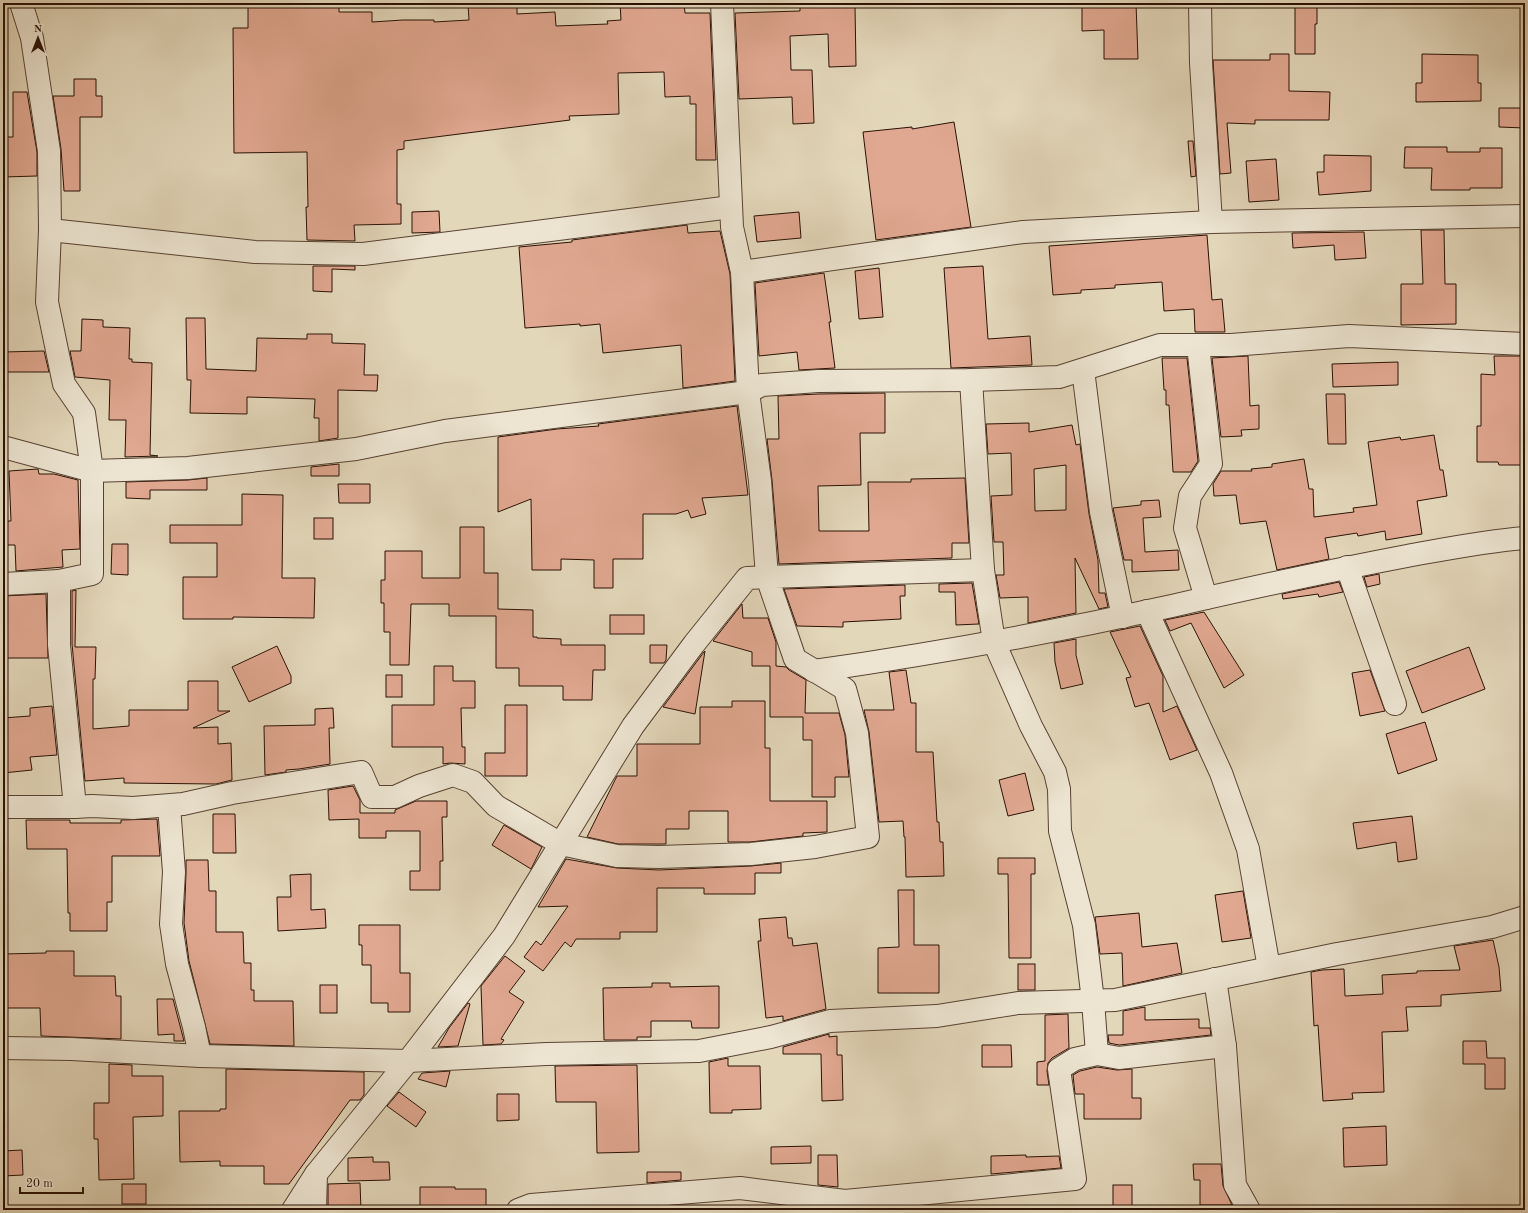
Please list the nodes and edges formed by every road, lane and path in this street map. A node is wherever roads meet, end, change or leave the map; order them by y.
1 (21, 3) edge
2 (1200, 3) edge
3 (727, 4) edge
4 (731, 207) junction
5 (1525, 216) edge
6 (1211, 222) junction
7 (50, 230) junction
8 (742, 272) junction
9 (1525, 344) edge
10 (1198, 345) junction
11 (1083, 370) junction
12 (971, 380) junction
13 (748, 392) junction
14 (3, 447) edge
15 (92, 471) junction
16 (1525, 538) edge
17 (1347, 567) junction
18 (983, 570) junction
19 (767, 578) junction
20 (59, 581) junction
21 (3, 584) edge
22 (1206, 598) junction
23 (1147, 612) junction
24 (1123, 617) junction
25 (994, 642) junction
26 (814, 671) junction
27 (1395, 704) dead end
28 (169, 806) junction
29 (3, 807) edge
30 (75, 807) junction
31 (561, 844) junction
32 (1525, 917) edge
33 (1269, 968) junction
34 (1215, 979) junction
35 (1093, 1001) junction
36 (1225, 1046) junction
37 (3, 1048) edge
38 (1097, 1054) junction
39 (200, 1056) junction
40 (408, 1061) junction
41 (316, 1174) junction
42 (293, 1210) edge
43 (315, 1210) edge
44 (518, 1210) edge
45 (1249, 1210) edge

1 - 7 street
2 - 6 street
3 - 4 street
4 - 7 street
4 - 8 street
5 - 6 street
6 - 8 street
7 - 15 street
8 - 13 street
9 - 10 street
10 - 11 street
10 - 22 street
11 - 12 street
11 - 24 street
12 - 13 street
12 - 18 street
13 - 15 street
13 - 19 street
14 - 15 street
15 - 20 street
16 - 17 street
17 - 22 street
17 - 27 street
18 - 19 street
18 - 25 street
19 - 26 street
19 - 31 street
20 - 21 street
20 - 30 street
22 - 23 street
23 - 24 street
23 - 33 street
24 - 25 street
25 - 26 street
25 - 35 street
26 - 31 street
28 - 30 street
28 - 31 street
28 - 39 street
29 - 30 street
31 - 40 street
32 - 33 street
33 - 34 street
34 - 35 street
34 - 36 street
35 - 38 street
35 - 40 street
36 - 38 street
36 - 45 street
37 - 39 street
38 - 44 street
39 - 40 street
40 - 41 street
41 - 42 street
41 - 43 street

